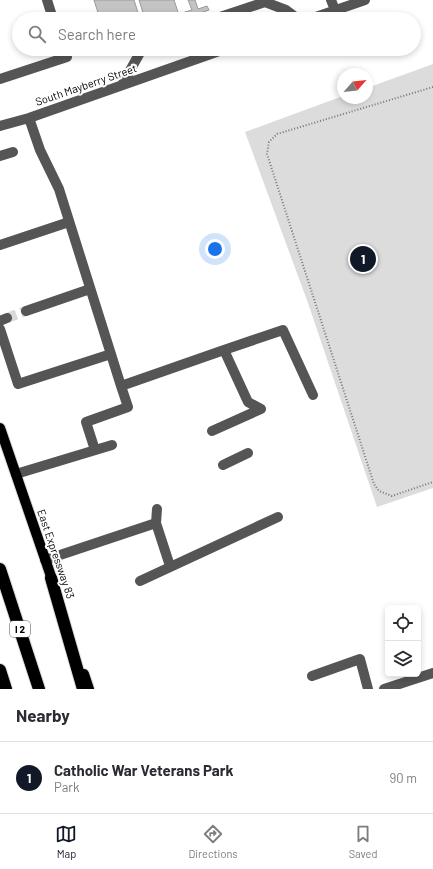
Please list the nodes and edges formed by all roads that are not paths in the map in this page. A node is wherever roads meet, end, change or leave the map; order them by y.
1 (47, 0) edge
2 (331, 0) edge
3 (365, 0) edge
4 (335, 10) junction
5 (51, 12) edge
6 (235, 12) edge
7 (289, 12) edge
8 (329, 12) edge
9 (67, 56) edge
10 (138, 56) edge
11 (205, 56) edge
12 (0, 79) edge
13 (122, 85) junction
14 (29, 118) junction
15 (0, 125) edge
16 (14, 152) dead end
17 (0, 156) edge
18 (69, 222) junction
19 (0, 245) edge
20 (90, 289) junction
21 (26, 311) tunnel mouth
22 (0, 329) edge
23 (224, 350) junction
24 (111, 354) junction
25 (121, 386) junction
26 (313, 395) dead end
27 (0, 428) edge
28 (212, 431) dead end
29 (112, 445) dead end
30 (95, 450) junction
31 (248, 453) dead end
32 (224, 465) dead end
33 (16, 474) junction
34 (157, 509) dead end
35 (278, 517) dead end
36 (156, 523) junction
37 (45, 560) junction
38 (170, 566) junction
39 (0, 569) edge
40 (51, 578) junction
41 (140, 581) dead end
42 (0, 670) edge
43 (433, 672) edge
44 (312, 676) dead end
45 (6, 689) edge
46 (39, 689) edge
47 (83, 689) edge
48 (89, 689) edge
49 (368, 689) edge
50 (384, 689) edge

1 - 5 street
2 - 4 street
3 - 4 street
4 - 8 street
6 - 7 street
9 - 12 street
10 - 13 street
11 - 13 street, South Mayberry Street
13 - 14 street, South Mayberry Street
14 - 15 street, South Mayberry Street
14 - 18 street
16 - 17 street
18 - 19 street
18 - 20 street
20 - 21 street
20 - 24 street
22 - 24 street
23 - 25 street
23 - 26 street
23 - 28 street
24 - 25 street
25 - 30 street
27 - 33 main road, East Expressway 83
29 - 30 street
30 - 33 street
31 - 32 street
33 - 37 main road, East Expressway 83
34 - 36 street
35 - 38 street
36 - 37 street
36 - 38 street
37 - 40 main road, East Expressway 83
38 - 41 street
39 - 46 highway, I 2
40 - 47 highway
40 - 48 main road, East Expressway 83
42 - 45 highway
43 - 50 street
44 - 49 street

